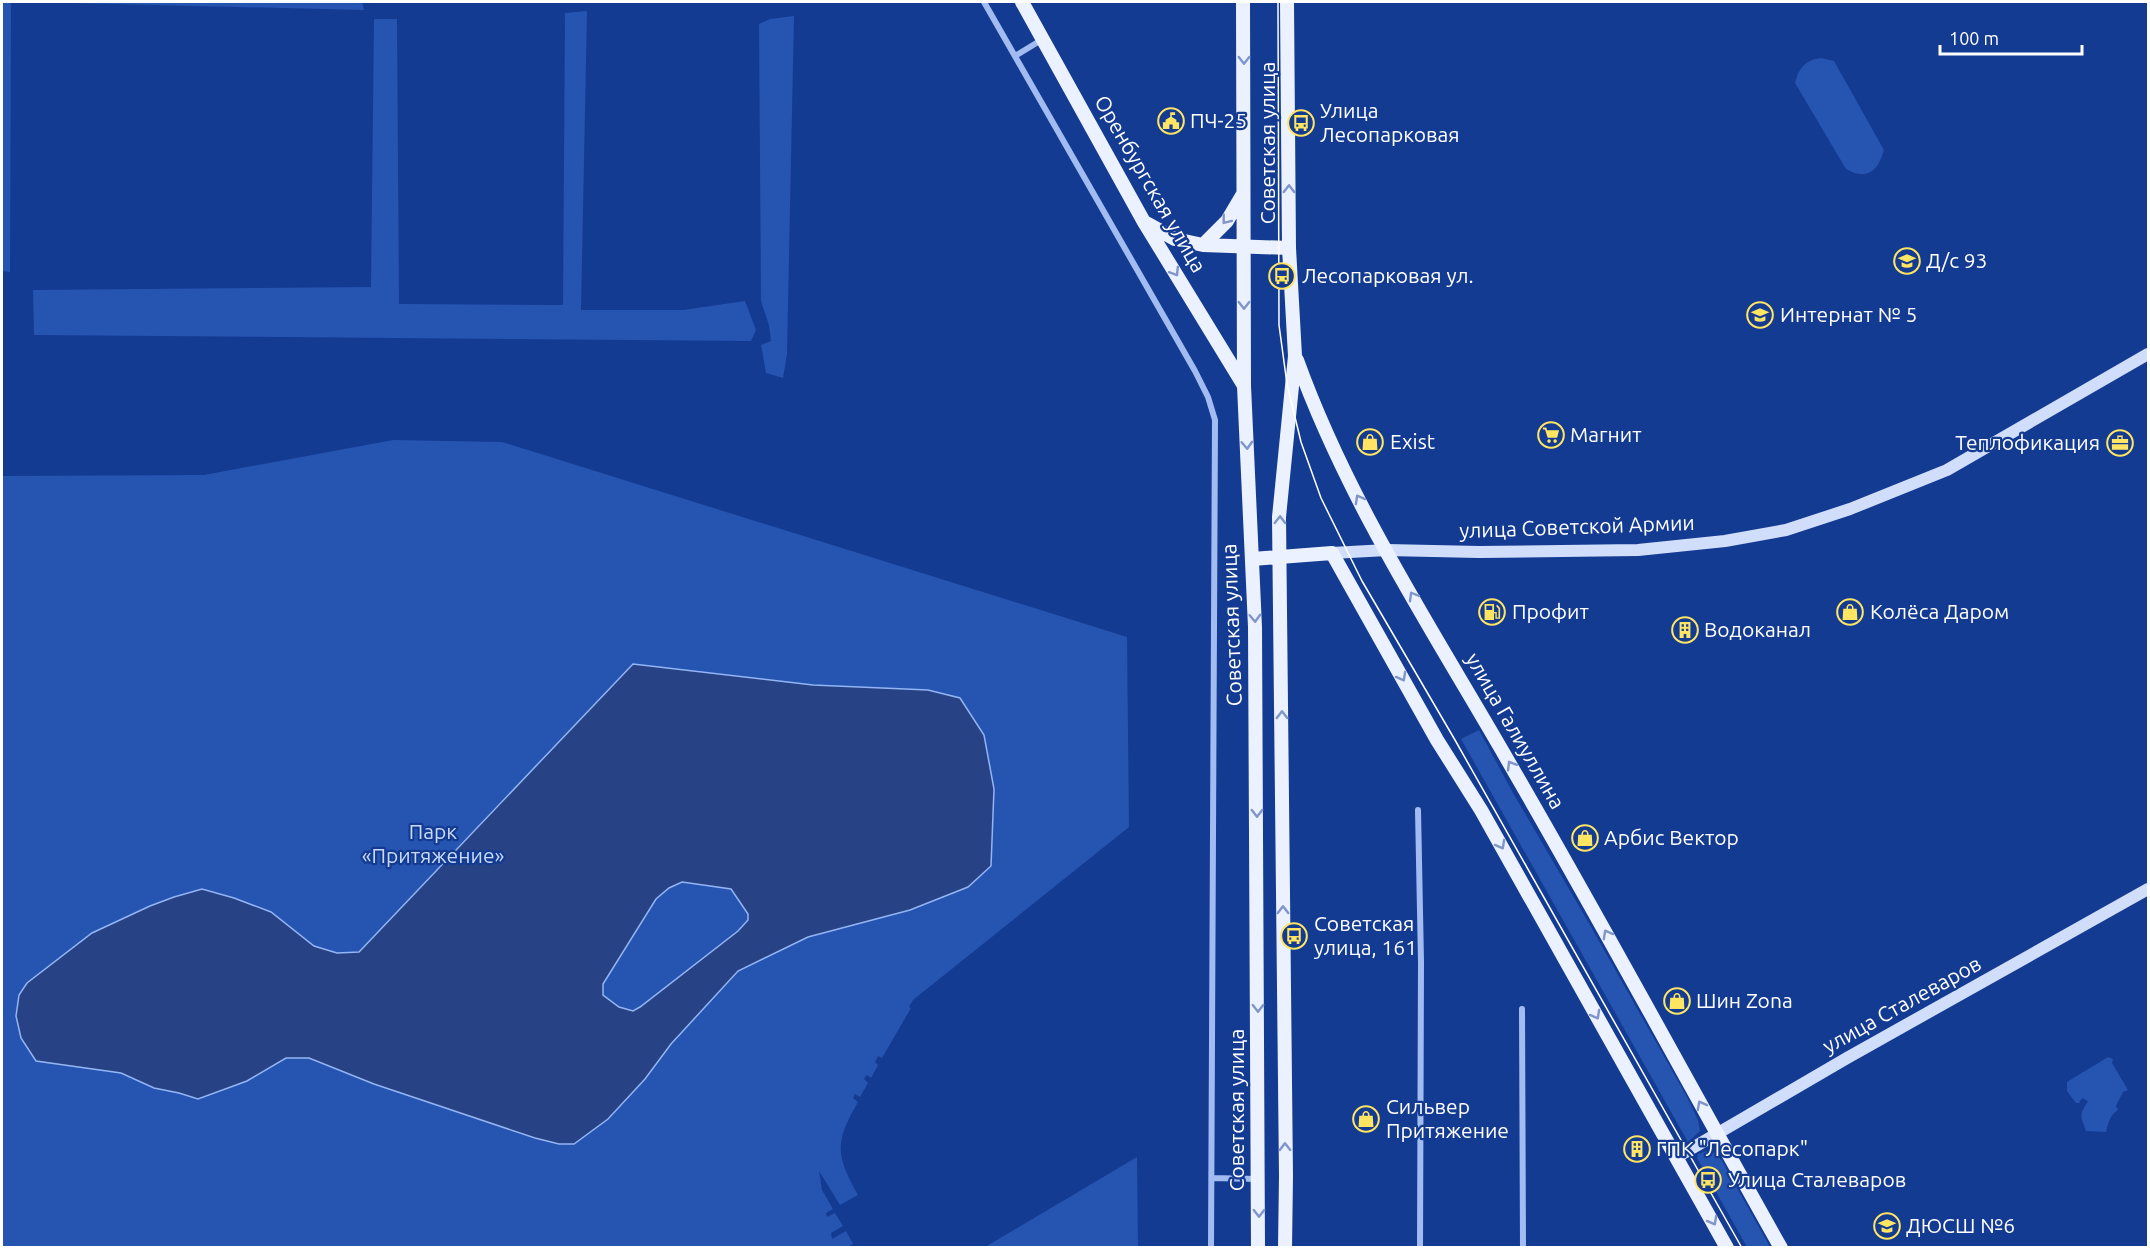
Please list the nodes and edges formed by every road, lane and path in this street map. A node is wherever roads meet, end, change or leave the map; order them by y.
1 (984, 2) edge
2 (1022, 2) edge
3 (1243, 2) edge
4 (1287, 2) edge
5 (1043, 39) junction
6 (1015, 56) junction
7 (1244, 192) junction
8 (1144, 222) junction
9 (1203, 245) junction
10 (1244, 246) junction
11 (1289, 248) junction
12 (2148, 354) edge
13 (1295, 356) junction
14 (1244, 386) junction
15 (1387, 550) junction
16 (1332, 553) junction
17 (1281, 558) junction
18 (1252, 560) junction
19 (1418, 810) dead end
20 (2148, 889) edge
21 (1522, 1009) dead end
22 (1718, 1135) junction
23 (1677, 1157) junction
24 (1212, 1178) junction
25 (1259, 1179) junction
26 (1286, 1179) junction
27 (1211, 1248) edge
28 (1258, 1248) edge
29 (1285, 1248) edge
30 (1420, 1248) edge
31 (1523, 1248) edge
32 (1727, 1248) edge
33 (1781, 1248) edge

1 - 6 street
2 - 5 main road, Оренбургская улица
3 -> 7 main road, Советская улица
11 -> 4 main road, Советская улица
5 - 6 street
5 - 8 main road, Оренбургская улица
6 - 24 street
7 -> 9 main road
7 - 10 main road, Советская улица
8 - 9 main road
8 -> 14 main road, Оренбургская улица
9 - 10 main road
10 - 11 main road
10 -> 14 main road, Советская улица
11 - 13 main road, Советская улица
12 - 15 main road, улица Советской Армии
15 -> 13 main road, Советская улица
17 -> 13 main road, Советская улица
14 -> 18 main road, Советская улица
15 - 16 main road, улица Советской Армии
22 -> 15 main road, улица Галиуллина
16 - 17 main road, улица Советской Армии
16 -> 23 main road
17 - 18 main road, улица Советской Армии
26 -> 17 main road, Советская улица
18 -> 25 main road, Советская улица
19 - 30 street
20 - 22 main road, улица Сталеваров
21 - 31 street
22 - 23 main road, улица Сталеваров
22 - 33 main road, улица Галиуллина
23 -> 32 main road
24 - 25 street
24 - 27 street
25 - 26 main road
25 -> 28 main road, Советская улица
26 - 29 main road, Советская улица

